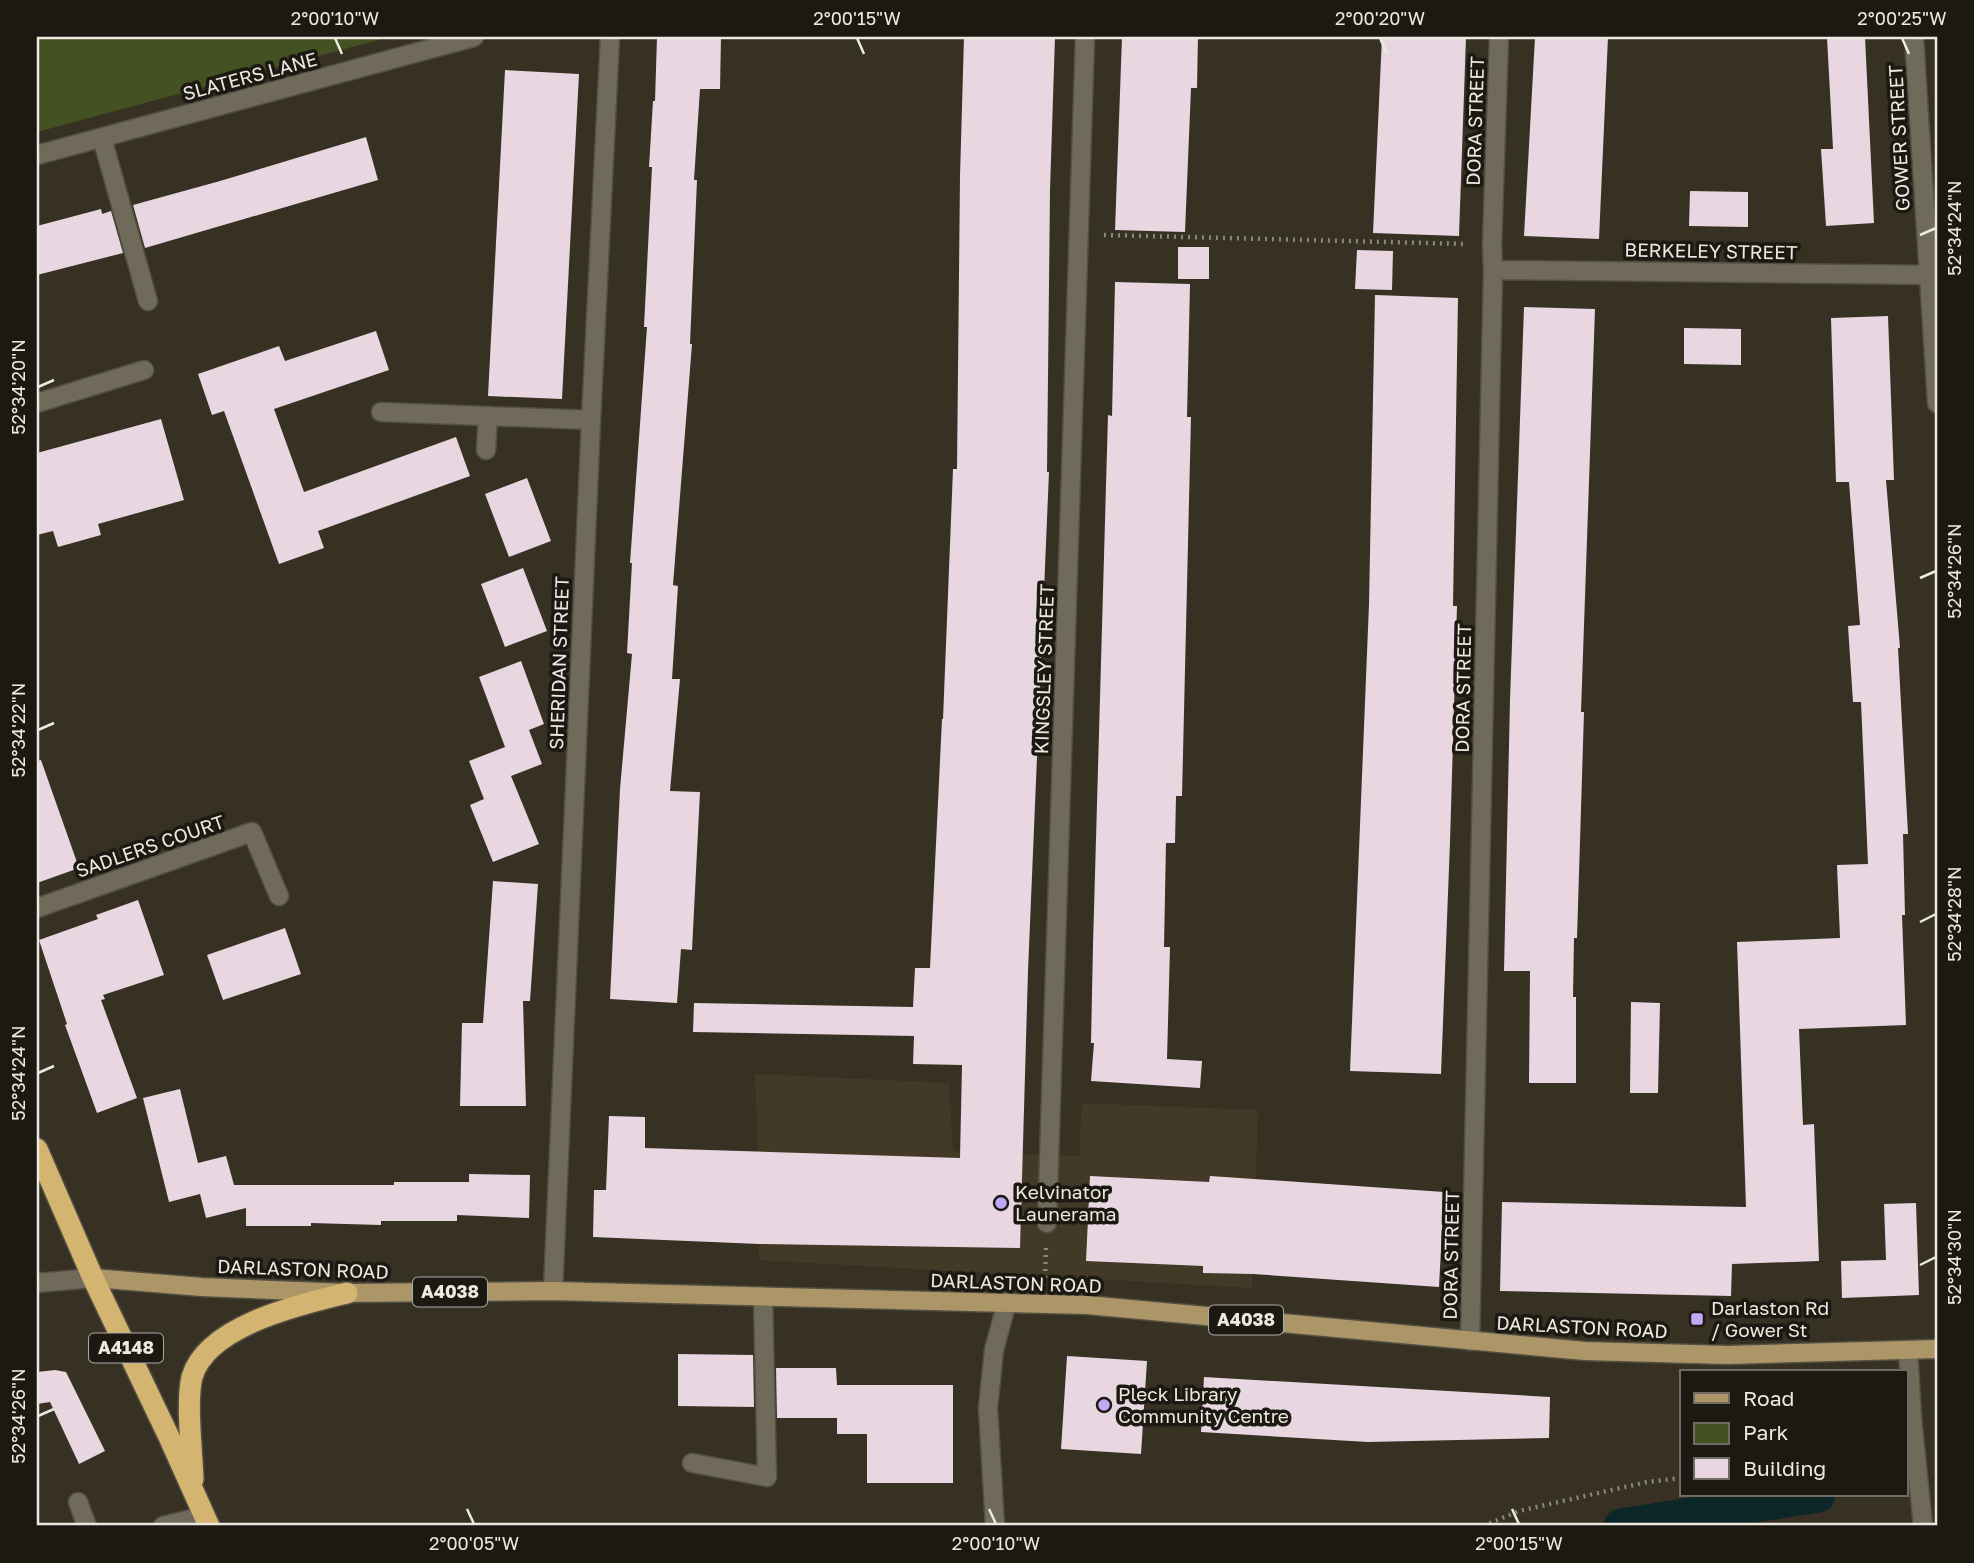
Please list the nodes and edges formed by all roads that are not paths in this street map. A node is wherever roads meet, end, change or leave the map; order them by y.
1 (474, 37) edge
2 (611, 37) edge
3 (1085, 37) edge
4 (1499, 37) edge
5 (1914, 37) edge
6 (102, 138) junction
7 (37, 155) edge
8 (1493, 270) junction
9 (1933, 275) edge
10 (148, 301) dead end
11 (144, 370) dead end
12 (37, 403) edge
13 (1937, 403) edge
14 (381, 412) dead end
15 (488, 416) junction
16 (591, 420) junction
17 (486, 450) dead end
18 (279, 896) dead end
19 (37, 908) edge
20 (37, 1149) edge
21 (1047, 1223) road end
22 (93, 1278) junction
23 (37, 1283) edge
24 (553, 1291) junction
25 (347, 1293) junction
26 (763, 1297) junction
27 (1007, 1302) junction
28 (1470, 1341) junction
29 (1937, 1349) edge
30 (1908, 1350) junction
31 (692, 1463) dead end
32 (194, 1493) junction
33 (78, 1502) dead end
34 (207, 1521) edge
35 (87, 1526) edge
36 (163, 1526) edge
37 (995, 1526) edge
38 (1923, 1526) edge

1 - 6 street, SLATERS LANE
2 - 16 street, SHERIDAN STREET
3 - 21 street, KINGSLEY STREET
4 - 8 street, DORA STREET
5 - 9 street, GOWER STREET
6 - 7 street, SLATERS LANE
6 - 10 street
8 - 9 street, BERKELEY STREET
8 - 28 street, DORA STREET
9 - 13 street, GOWER STREET
11 - 12 street
14 - 15 street
15 - 16 street
15 - 17 street
16 - 24 street, SHERIDAN STREET
18 - 19 street, SADLERS COURT
20 - 22 highway, A4148
22 - 23 street
22 - 25 main road, DARLASTON ROAD / A4038
22 - 32 highway, A4148
24 - 25 main road, DARLASTON ROAD / A4038
24 - 26 main road, DARLASTON ROAD / A4038
25 - 32 highway
26 - 27 main road, DARLASTON ROAD / A4038
26 - 31 street
27 - 28 main road, DARLASTON ROAD / A4038
27 - 37 street
28 - 30 main road, DARLASTON ROAD / A4038
29 - 30 main road, DARLASTON ROAD / A4038
30 - 38 street, bridge
32 - 34 highway, A4148
33 - 35 street
34 - 36 street

